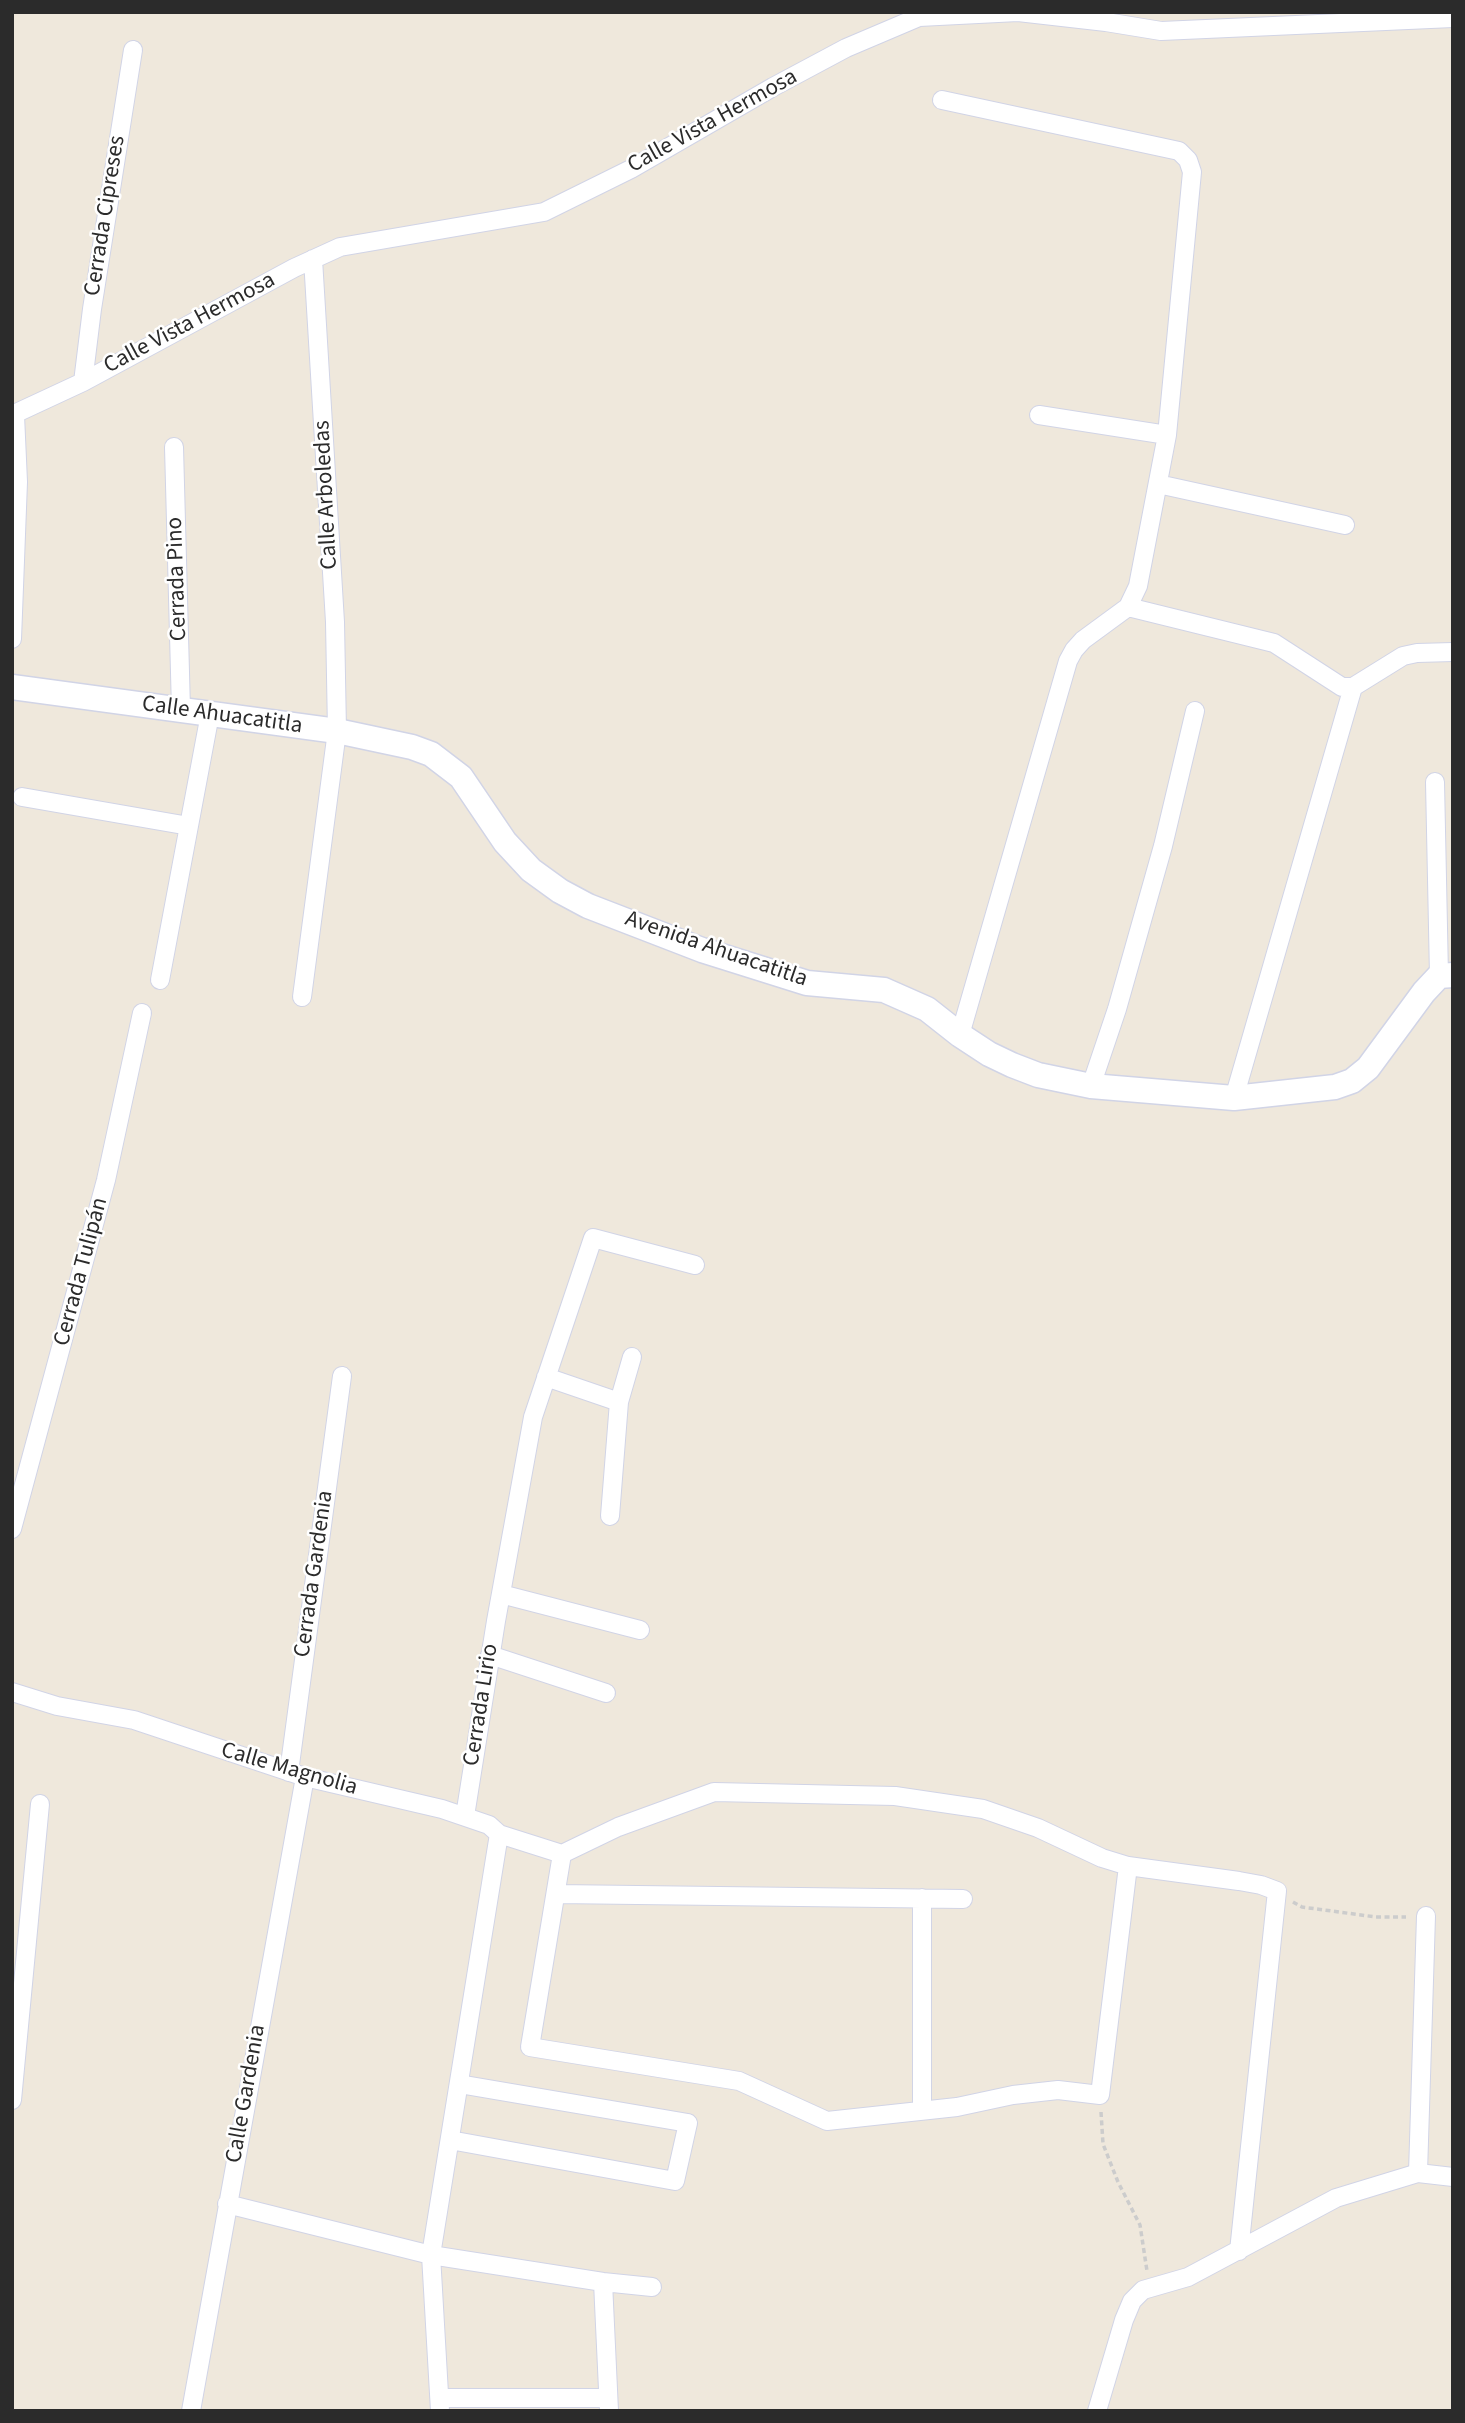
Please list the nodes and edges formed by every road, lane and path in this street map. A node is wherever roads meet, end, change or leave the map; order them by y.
1 (1453, 18) edge
2 (133, 50) dead end
3 (943, 100) dead end
4 (313, 259) junction
5 (83, 382) junction
6 (13, 415) edge
7 (1039, 415) dead end
8 (1167, 435) junction
9 (174, 447) dead end
10 (1158, 484) junction
11 (1345, 525) dead end
12 (1128, 607) junction
13 (12, 639) edge
14 (1453, 652) edge
15 (12, 687) edge
16 (1353, 687) junction
17 (181, 710) junction
18 (1195, 711) dead end
19 (210, 714) junction
20 (337, 731) junction
21 (430, 754) joint
22 (1435, 782) dead end
23 (22, 797) dead end
24 (189, 826) junction
25 (1446, 975) edge
26 (160, 980) dead end
27 (302, 997) dead end
28 (142, 1013) dead end
29 (960, 1035) junction
30 (1091, 1086) junction
31 (1234, 1098) junction
32 (695, 1265) dead end
33 (632, 1357) dead end
34 (342, 1376) dead end
35 (547, 1377) junction
36 (619, 1402) junction
37 (610, 1516) dead end
38 (12, 1529) edge
39 (501, 1594) junction
40 (640, 1630) dead end
41 (490, 1655) junction
42 (12, 1692) edge
43 (606, 1693) dead end
44 (297, 1774) junction
45 (40, 1804) dead end
46 (464, 1816) junction
47 (499, 1835) junction
48 (562, 1854) junction
49 (1128, 1866) junction
50 (1277, 1891) junction
51 (556, 1894) junction
52 (922, 1898) junction
53 (963, 1899) dead end
54 (1426, 1916) joint
55 (459, 2084) junction
56 (1100, 2095) junction
57 (12, 2100) edge
58 (922, 2111) junction
59 (450, 2140) junction
60 (1418, 2173) junction
61 (1453, 2177) edge
62 (227, 2204) junction
63 (1239, 2251) junction
64 (431, 2255) junction
65 (603, 2282) junction
66 (652, 2287) dead end
67 (1143, 2290) junction
68 (440, 2404) edge
69 (609, 2404) edge
70 (191, 2411) edge
71 (1097, 2411) edge

1 - 4 street, Calle Vista Hermosa
2 - 5 street, Cerrada Cipreses
3 - 8 street
4 - 5 street, Calle Vista Hermosa
4 - 20 street, Calle Arboledas
5 - 6 street, Calle Vista Hermosa
6 - 13 street
7 - 8 street
8 - 10 street
9 - 17 street, Cerrada Pino
10 - 11 street
10 - 12 street
12 - 16 street
12 - 29 street
14 - 16 street
15 - 17 street, Calle Ahuacatitla
16 - 31 street
17 - 19 street, Calle Ahuacatitla
18 - 30 street
19 - 20 street, Calle Ahuacatitla
19 - 24 street
20 - 21 street, Calle Ahuacatitla
20 - 27 street, Calle Arboledas
21 - 29 street, Avenida Ahuacatitla
22 - 25 street
23 - 24 street
24 - 26 street
25 - 31 street, Avenida Ahuacatitla
28 - 38 street, Cerrada Tulipán
29 - 30 street, Avenida Ahuacatitla
30 - 31 street, Avenida Ahuacatitla
32 - 35 street, Cerrada Lirio
33 - 36 street
34 - 44 street, Cerrada Gardenia
35 - 36 street
35 - 39 street, Cerrada Lirio
36 - 37 street
39 - 40 street
39 - 41 street, Cerrada Lirio
41 - 43 street
41 - 46 street, Cerrada Lirio
42 - 44 street, Calle Magnolia
44 - 46 street, Calle Magnolia
44 - 62 street, Calle Gardenia
45 - 57 street
46 - 47 street, Calle Magnolia
47 - 48 street, Calle Magnolia
47 - 55 street
48 - 49 street
48 - 51 street
49 - 50 street
49 - 56 street
50 - 54 path
50 - 63 street
51 - 52 street
51 - 58 street
52 - 53 street
52 - 58 street
54 - 60 street
55 - 59 street
55 - 59 street
56 - 58 street
56 - 67 path
59 - 64 street
60 - 61 street
60 - 63 street
62 - 64 street
62 - 70 street, Calle Gardenia
63 - 67 street
64 - 65 street
64 - 68 street
65 - 66 street
65 - 69 street
67 - 71 street
68 - 69 street

